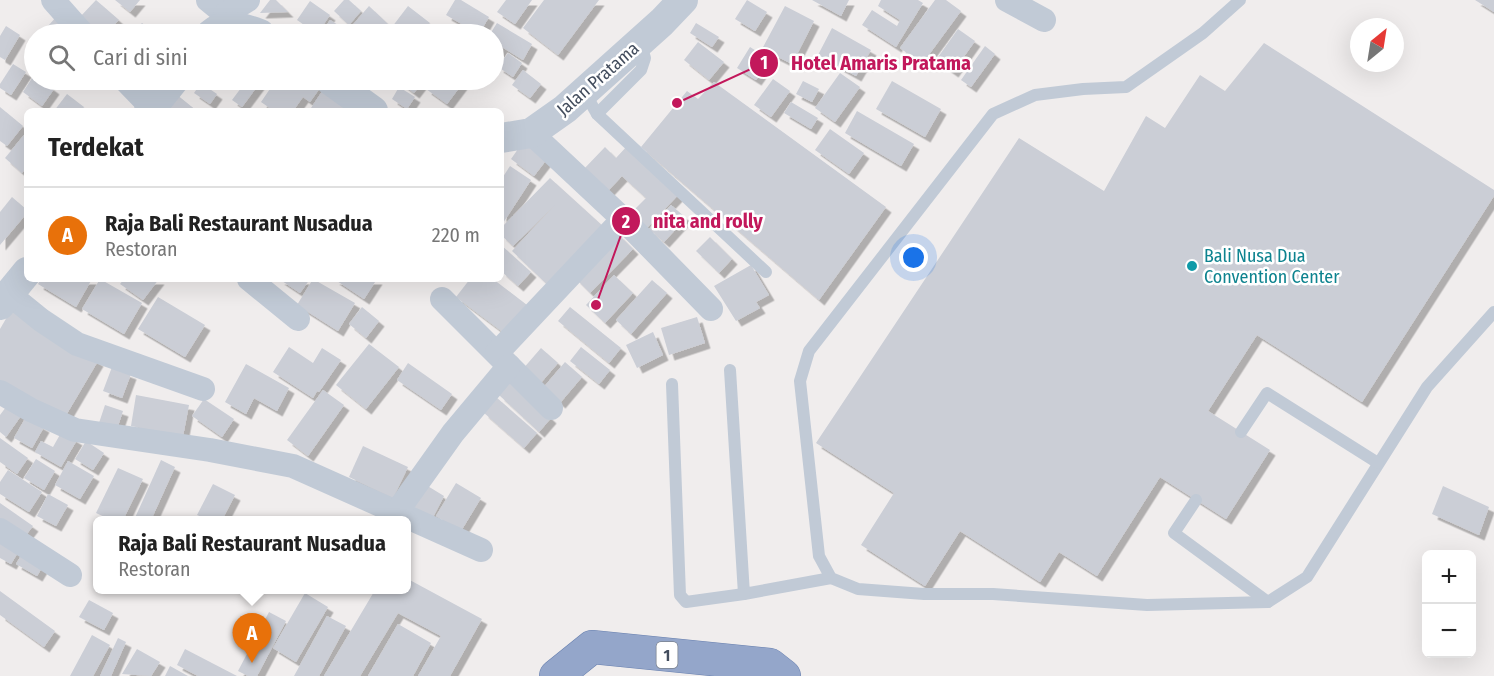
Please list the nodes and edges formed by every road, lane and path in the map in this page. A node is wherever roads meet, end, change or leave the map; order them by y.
1 (52, 0) edge
2 (248, 0) edge
3 (683, 0) edge
4 (1007, 0) edge
5 (1240, 0) edge
6 (1044, 20) dead end
7 (227, 22) edge
8 (74, 24) edge
9 (134, 90) edge
10 (166, 90) edge
11 (344, 90) edge
12 (591, 103) junction
13 (150, 108) edge
14 (152, 108) edge
15 (369, 108) edge
16 (531, 133) junction
17 (504, 138) edge
18 (623, 219) junction
19 (766, 272) dead end
20 (253, 282) edge
21 (12, 290) edge
22 (442, 299) dead end
23 (711, 309) dead end
24 (1494, 312) edge
25 (298, 319) dead end
26 (503, 360) junction
27 (730, 370) dead end
28 (672, 384) dead end
29 (203, 388) dead end
30 (0, 392) edge
31 (551, 408) dead end
32 (1241, 432) dead end
33 (1378, 463) junction
34 (1196, 500) dead end
35 (396, 513) junction
36 (403, 516) edge
37 (411, 520) edge
38 (0, 530) edge
39 (481, 550) dead end
40 (69, 576) dead end
41 (831, 578) junction
42 (744, 594) junction
43 (1268, 602) junction
44 (556, 676) edge
45 (784, 676) edge

1 - 8 street
2 - 7 street
3 - 12 street, Jalan Pratama
4 - 6 street
5 - 41 lane
9 - 13 street
10 - 14 street
11 - 15 street
12 - 16 street, Jalan Pratama
12 - 19 lane
16 - 17 street, Jalan Pratama
16 - 18 street
18 - 23 street
18 - 26 street
20 - 25 street
21 - 29 street
22 - 26 street
24 - 33 lane
26 - 31 street
26 - 35 street
27 - 42 lane
28 - 42 lane
30 - 35 street
32 - 33 lane
33 - 43 lane
34 - 43 lane
35 - 36 street
37 - 39 street
38 - 40 street
41 - 42 lane
41 - 43 lane
44 - 45 highway, 1

